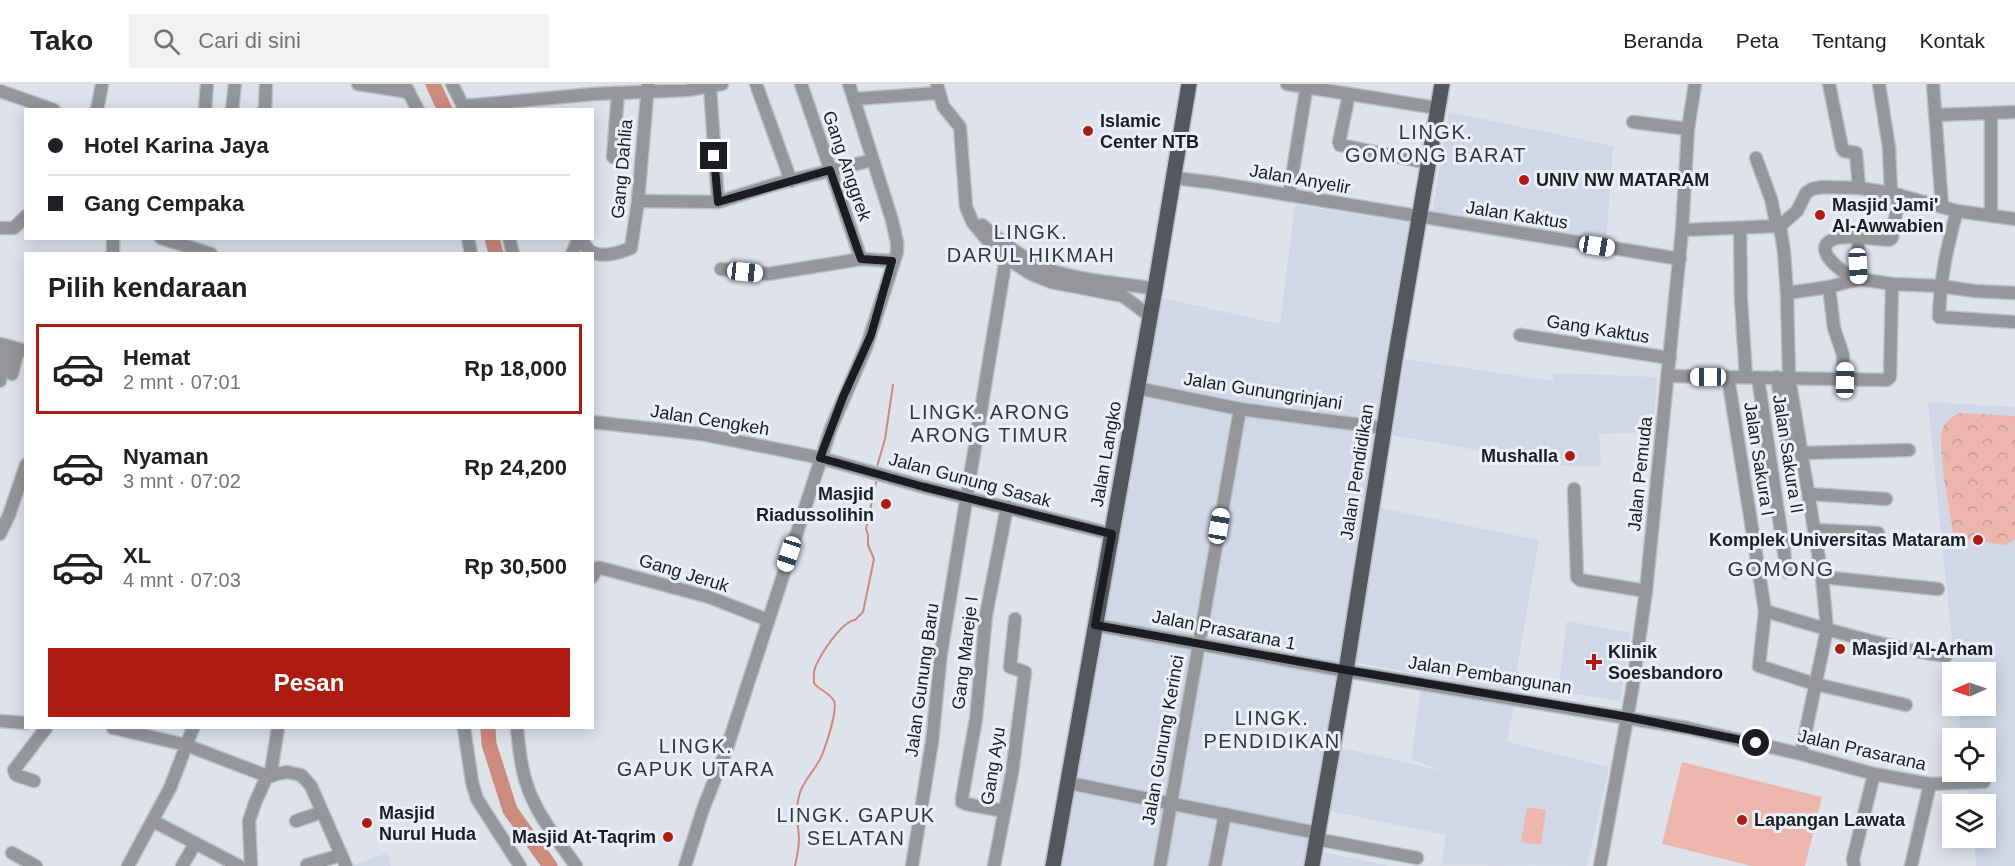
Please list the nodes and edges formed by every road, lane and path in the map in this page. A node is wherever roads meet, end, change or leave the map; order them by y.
1 (102, 84) edge
2 (207, 84) edge
3 (235, 84) edge
4 (266, 84) edge
5 (358, 84) edge
6 (452, 84) edge
7 (756, 84) edge
8 (801, 84) edge
9 (849, 84) edge
10 (1189, 84) edge
11 (1287, 84) edge
12 (1442, 84) edge
13 (1695, 84) edge
14 (1828, 84) edge
15 (1879, 84) edge
16 (1934, 84) edge
17 (716, 86) edge
18 (1307, 86) edge
19 (407, 88) edge
20 (647, 88) edge
21 (938, 88) edge
22 (593, 89) edge
23 (0, 91) edge
24 (618, 93) junction
25 (1349, 94) junction
26 (854, 99) junction
27 (48, 108) edge
28 (97, 108) edge
29 (205, 108) edge
30 (232, 108) edge
31 (265, 108) edge
32 (417, 108) edge
33 (465, 108) edge
34 (1437, 108) junction
35 (2015, 112) edge
36 (1991, 114) junction
37 (1936, 115) junction
38 (1633, 122) dead end
39 (1688, 129) junction
40 (613, 157) dead end
41 (1756, 158) dead end
42 (873, 160) junction
43 (1429, 163) junction
44 (830, 170) junction
45 (1175, 178) junction
46 (790, 181) junction
47 (1859, 188) junction
48 (1895, 194) junction
49 (1289, 195) junction
50 (638, 201) junction
51 (718, 202) junction
52 (1942, 207) junction
53 (1957, 211) junction
54 (969, 215) junction
55 (1991, 216) junction
56 (1419, 217) junction
57 (24, 218) edge
58 (2014, 222) edge
59 (1778, 227) junction
60 (0, 228) edge
61 (1740, 229) junction
62 (1682, 230) junction
63 (1858, 237) junction
64 (167, 240) edge
65 (581, 240) edge
66 (205, 252) edge
67 (594, 252) edge
68 (594, 252) edge
69 (1005, 258) junction
70 (861, 259) junction
71 (1680, 259) junction
72 (892, 261) junction
73 (721, 269) dead end
74 (1857, 279) junction
75 (1892, 284) junction
76 (1940, 286) junction
77 (1829, 287) junction
78 (1155, 289) junction
79 (1787, 293) junction
80 (2015, 293) edge
81 (1151, 317) junction
82 (2015, 322) edge
83 (1520, 335) dead end
84 (13, 347) edge
85 (1670, 358) junction
86 (12, 374) dead end
87 (1668, 376) junction
88 (1728, 377) junction
89 (1752, 377) junction
90 (1783, 377) junction
91 (1845, 380) junction
92 (0, 381) edge
93 (1137, 388) junction
94 (1240, 409) junction
95 (594, 422) edge
96 (1384, 428) junction
97 (1909, 450) dead end
98 (1802, 453) junction
99 (820, 458) junction
100 (1790, 459) dead end
101 (24, 469) edge
102 (1574, 489) dead end
103 (1809, 494) junction
104 (967, 498) junction
105 (1886, 499) dead end
106 (1007, 507) junction
107 (4, 513) edge
108 (1815, 530) junction
109 (1878, 533) dead end
110 (0, 534) edge
111 (1112, 534) junction
112 (1787, 572) dead end
113 (594, 573) edge
114 (1822, 577) junction
115 (1938, 589) dead end
116 (1646, 591) junction
117 (1765, 611) junction
118 (1015, 619) dead end
119 (768, 620) junction
120 (1095, 625) junction
121 (1827, 629) junction
122 (1198, 644) junction
123 (1946, 656) dead end
124 (1346, 670) junction
125 (1815, 684) junction
126 (1906, 705) dead end
127 (1628, 717) junction
128 (0, 722) edge
129 (24, 723) edge
130 (45, 729) edge
131 (116, 729) edge
132 (193, 729) edge
133 (278, 729) edge
134 (464, 729) edge
135 (517, 729) edge
136 (186, 745) junction
137 (1801, 754) junction
138 (1874, 774) junction
139 (270, 776) junction
140 (34, 781) dead end
141 (1984, 782) dead end
142 (1069, 783) junction
143 (1930, 784) junction
144 (1170, 803) junction
145 (1004, 811) junction
146 (322, 812) junction
147 (1226, 814) junction
148 (153, 821) junction
149 (297, 821) dead end
150 (1317, 836) junction
151 (195, 844) junction
152 (12, 853) dead end
153 (1417, 858) dead end
154 (343, 860) edge
155 (307, 865) edge
156 (36, 866) edge
157 (128, 866) edge
158 (182, 866) edge
159 (239, 866) edge
160 (251, 866) edge
161 (520, 866) edge
162 (576, 866) edge
163 (685, 866) edge
164 (912, 866) edge
165 (994, 866) edge
166 (1053, 866) edge
167 (1160, 866) edge
168 (1215, 866) edge
169 (1312, 866) edge
170 (1600, 866) edge
171 (1854, 866) edge
172 (1911, 866) edge

1 - 28 street
2 - 29 street
3 - 30 street
4 - 31 street
5 - 19 street
6 - 33 street
7 - 46 street
8 - 44 street, Gang Anggrek
9 - 26 street
10 - 45 main road, Jalan Langko
11 - 18 street
12 - 34 main road, Jalan Pendidikan
13 - 39 street, Jalan Pemuda
14 - 47 street
15 - 48 street
16 - 37 street
17 - 20 street
17 - 51 street
18 - 25 street
18 - 49 street
19 - 32 street
20 - 24 street
20 - 50 street, Gang Dahlia
21 - 26 street
21 - 54 street
22 - 24 street
22 - 33 street
23 - 27 street
24 - 40 street
25 - 34 street
25 - 43 street
26 - 42 street
34 - 43 main road, Jalan Pendidikan
35 - 36 street
36 - 37 street
36 - 55 street
37 - 52 street
38 - 39 street
39 - 62 street, Jalan Pemuda
41 - 59 street
42 - 44 street
42 - 72 street
43 - 56 main road, Jalan Pendidikan
44 - 46 street
44 - 70 street, Gang Anggrek
45 - 49 street, Jalan Anyelir
45 - 78 main road, Jalan Langko
46 - 51 street
47 - 48 street
47 - 59 street
48 - 52 street
48 - 63 street
49 - 56 street, Jalan Anyelir
50 - 51 street
50 - 67 street, Gang Dahlia
52 - 53 street
53 - 55 street
53 - 76 street
54 - 69 street
54 - 78 street
55 - 58 street
56 - 71 street, Jalan Kaktus
56 - 96 main road, Jalan Pendidikan
57 - 60 street
59 - 61 street
59 - 79 street
61 - 62 street
61 - 89 street, Jalan Sakura II
62 - 71 street, Jalan Pemuda
63 - 74 street
63 - 74 street
64 - 66 street
65 - 68 street, Gang Dahlia
69 - 81 street
69 - 104 street, Jalan Gunung Baru
70 - 72 street
70 - 73 street
71 - 85 street, Jalan Pemuda
72 - 99 street
74 - 75 street
74 - 77 street
75 - 76 street
75 - 91 street
76 - 80 street
76 - 82 street
77 - 79 street
77 - 91 street
78 - 81 main road, Jalan Langko
79 - 90 street
81 - 93 main road, Jalan Langko
83 - 85 street, Gang Kaktus
84 - 86 street
84 - 92 street
85 - 87 street, Jalan Pemuda
87 - 88 street
87 - 116 street, Jalan Pemuda
88 - 89 street
88 - 117 street, Jalan Sakura I
89 - 90 street
89 - 112 street, Jalan Sakura II
90 - 91 street
90 - 98 street
90 - 100 street
93 - 94 street, Jalan Gunungrinjani
93 - 111 main road, Jalan Langko
94 - 96 street, Jalan Gunungrinjani
94 - 122 street, Jalan Gunung Kerinci
95 - 99 street, Jalan Cengkeh
96 - 124 main road, Jalan Pendidikan
97 - 98 street
98 - 103 street
99 - 104 street, Jalan Gunung Sasak
99 - 119 street
101 - 107 street
102 - 116 street
103 - 105 street
103 - 108 street
104 - 106 street, Jalan Gunung Sasak
104 - 164 street, Jalan Gunung Baru
106 - 111 street, Jalan Gunung Sasak
106 - 145 street, Gang Mareje I
107 - 110 street
108 - 109 street
108 - 114 street
111 - 120 main road, Jalan Langko
113 - 119 street, Gang Jeruk
114 - 115 street
114 - 121 street
116 - 127 street, Jalan Pemuda
117 - 121 street
117 - 125 street, Jalan Sakura I
118 - 145 street, Gang Ayu
119 - 163 street
120 - 122 street, Jalan Prasarana 1
120 - 142 main road, Jalan Langko
121 - 123 street
121 - 125 street
122 - 124 street, Jalan Prasarana 1
122 - 144 street, Jalan Gunung Kerinci
124 - 127 street, Jalan Pembangunan
124 - 150 main road, Jalan Pendidikan
125 - 126 street
125 - 137 street
127 - 137 street, Jalan Prasarana
127 - 170 street, Jalan Pemuda
128 - 129 street
130 - 140 street
131 - 136 street
132 - 136 street
133 - 139 street
134 - 161 street
135 - 162 street
136 - 139 street
136 - 148 street
137 - 138 street, Jalan Prasarana
138 - 143 street, Jalan Prasarana
138 - 171 street
139 - 146 street
139 - 160 street
141 - 143 street, Jalan Prasarana
142 - 144 street
142 - 166 main road, Jalan Langko
143 - 172 street
144 - 147 street
144 - 167 street, Jalan Gunung Kerinci
145 - 165 street, Gang Ayu
146 - 149 street
146 - 154 street
147 - 150 street
147 - 168 street
148 - 151 street
148 - 157 street
150 - 153 street
150 - 169 main road, Jalan Pendidikan
151 - 158 street
151 - 159 street
152 - 156 street
154 - 155 street

